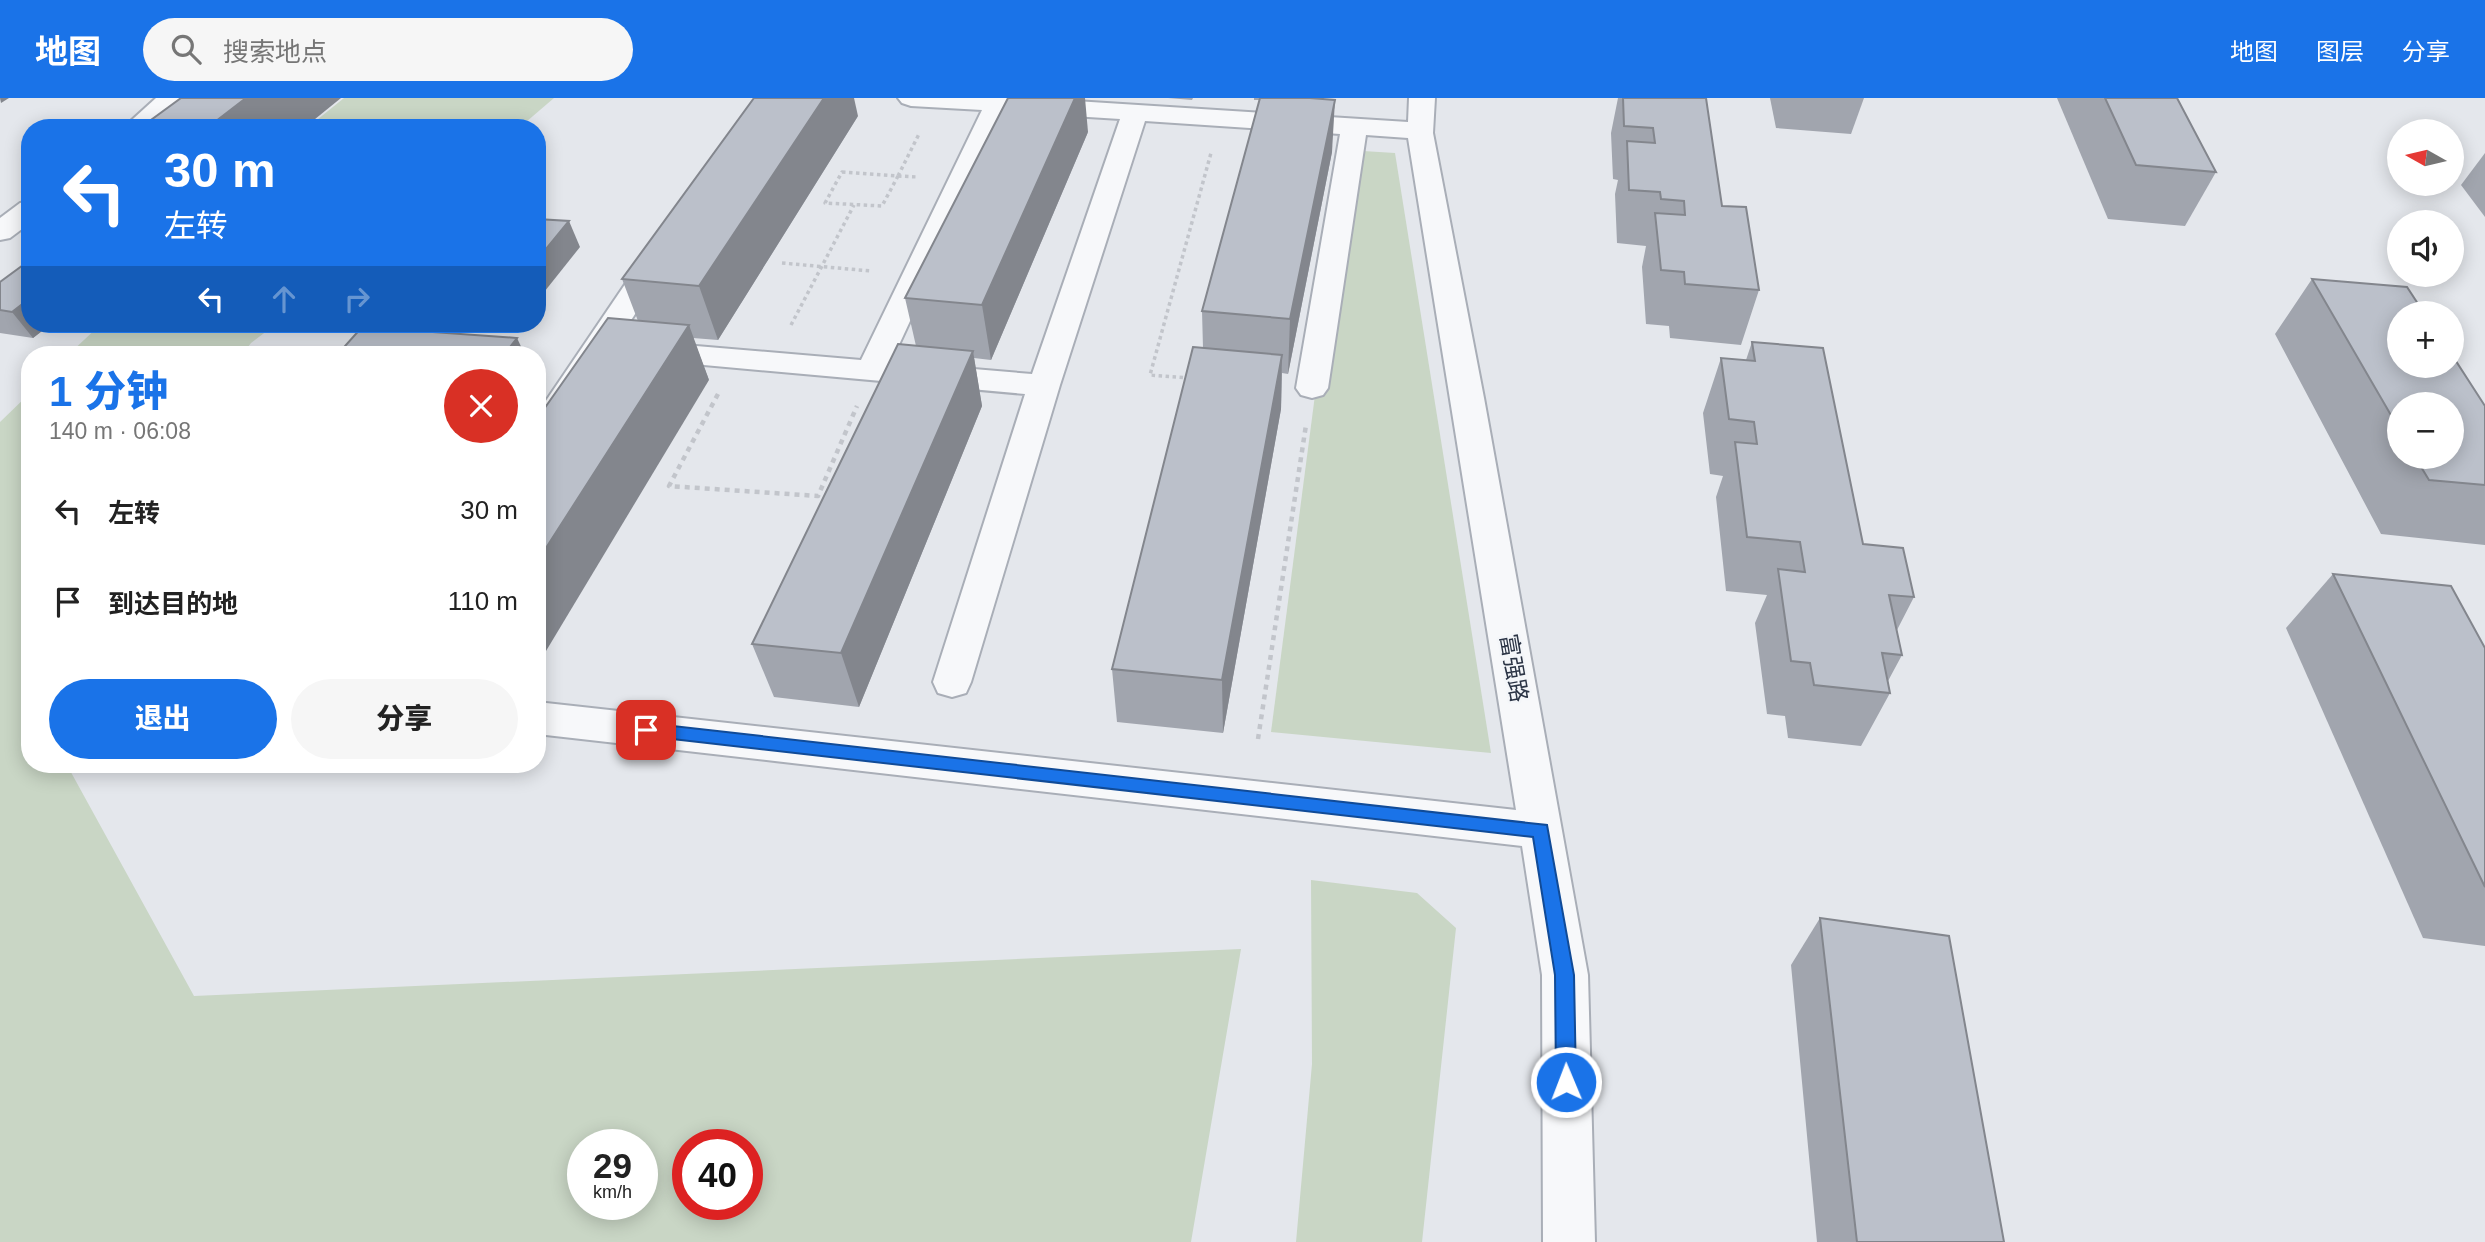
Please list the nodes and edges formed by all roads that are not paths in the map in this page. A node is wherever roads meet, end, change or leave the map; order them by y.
1 (171, 98) edge
2 (911, 98) edge
3 (948, 99) edge
4 (998, 104) junction
5 (1224, 108) edge
6 (1135, 112) junction
7 (1421, 114) edge
8 (146, 119) edge
9 (1354, 127) junction
10 (21, 216) edge
11 (0, 232) edge
12 (673, 234) edge
13 (598, 348) junction
14 (872, 370) junction
15 (1044, 385) junction
16 (1312, 388) road end
17 (546, 426) edge
18 (952, 682) dead end
19 (546, 719) edge
20 (1541, 830) junction
21 (1569, 1242) edge

1 - 8 street
2 - 3 street
3 - 4 street
4 - 6 street
4 - 14 street
5 - 6 street
5 - 9 street
6 - 15 street
7 - 9 street
7 - 20 street, 富强路
9 - 16 street
10 - 11 street
12 - 13 street
13 - 14 street
13 - 17 street
14 - 15 street
15 - 18 street
19 - 20 street
20 - 21 street, 富强路

